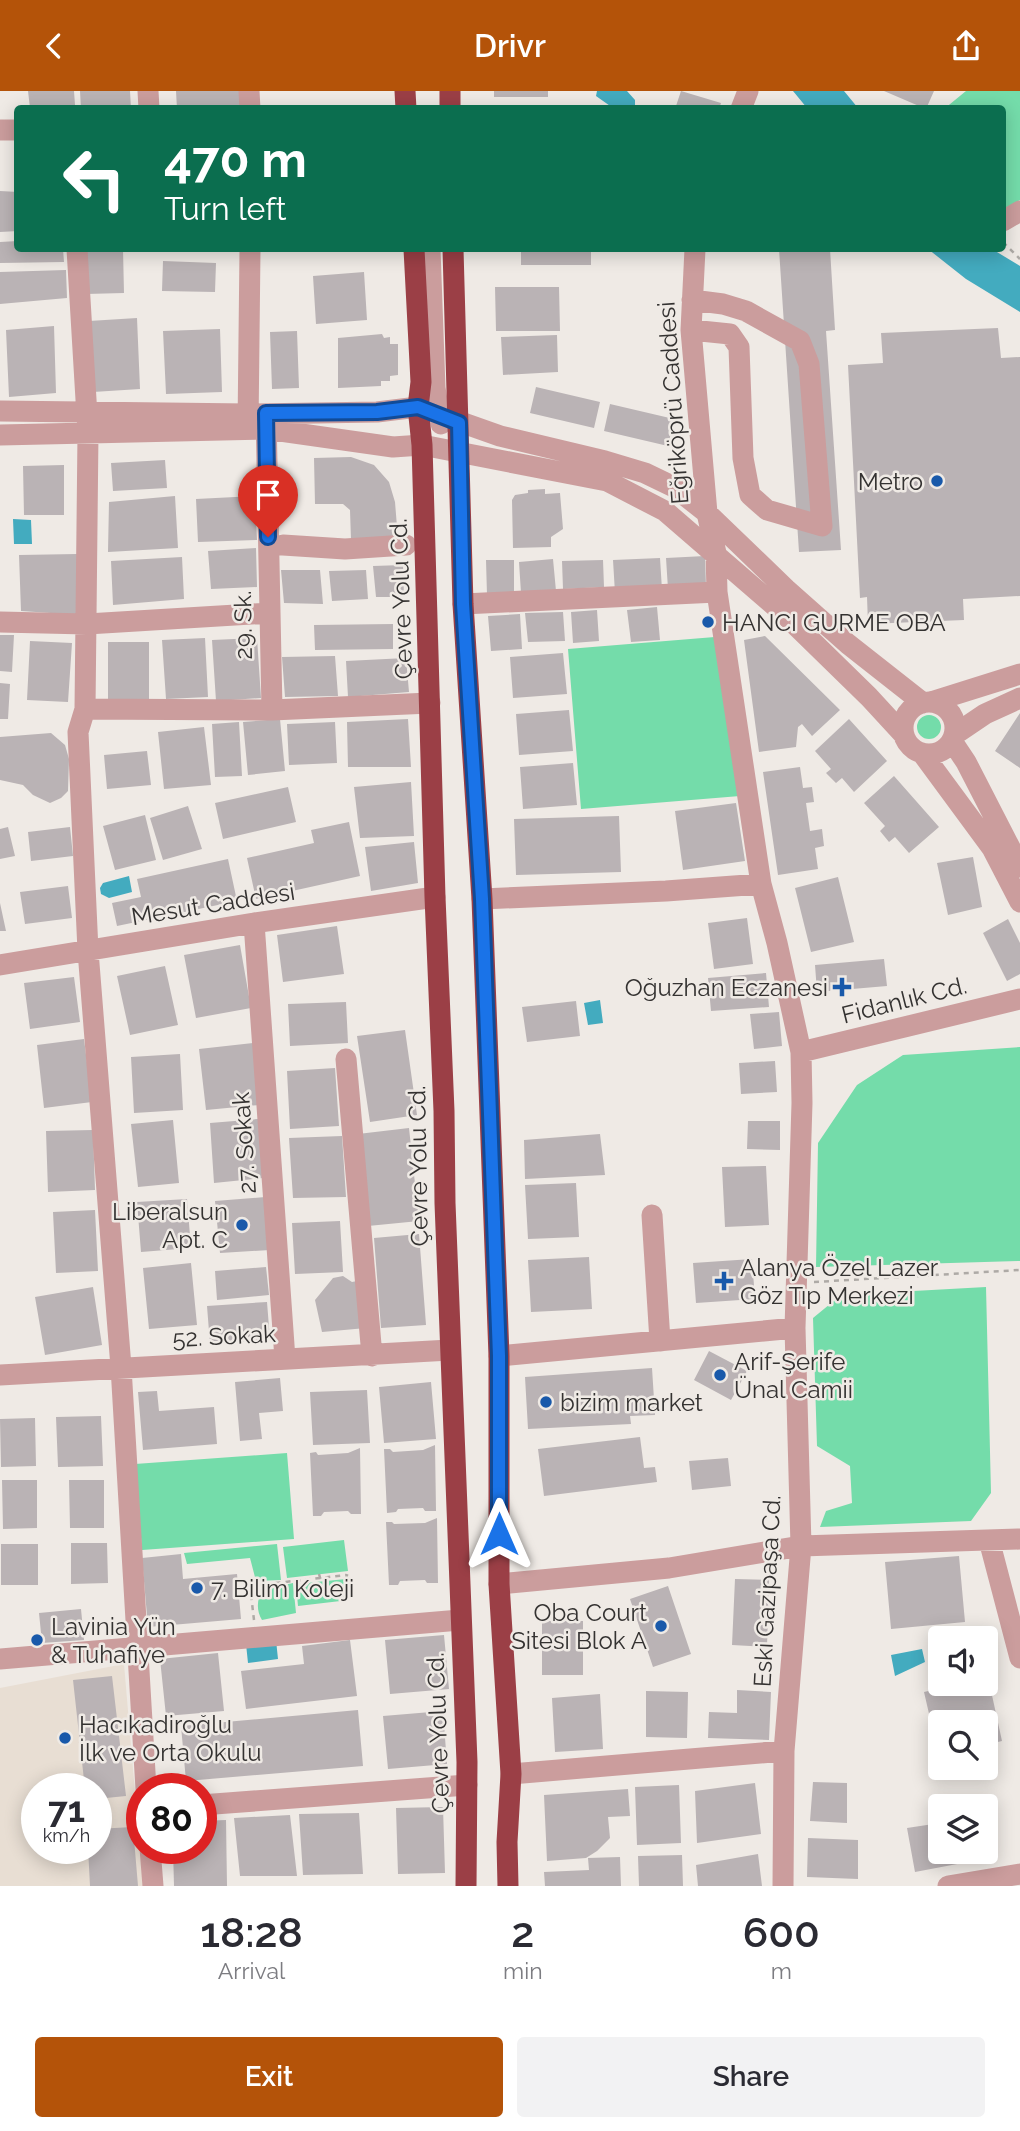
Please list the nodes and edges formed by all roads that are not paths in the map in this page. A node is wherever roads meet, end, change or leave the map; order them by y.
1 (77, 252) edge
2 (250, 252) edge
3 (414, 252) edge
4 (430, 252) edge
5 (453, 252) edge
6 (695, 252) edge
7 (692, 300) junction
8 (691, 330) junction
9 (0, 411) edge
10 (86, 411) junction
11 (428, 411) junction
12 (257, 421) junction
13 (459, 423) junction
14 (88, 433) junction
15 (0, 435) edge
16 (422, 445) junction
17 (459, 452) junction
18 (706, 513) junction
19 (283, 545) dead end
20 (406, 545) dead end
21 (716, 553) junction
22 (718, 592) junction
23 (463, 604) junction
24 (269, 613) junction
25 (0, 622) edge
26 (87, 624) junction
27 (1020, 674) edge
28 (1020, 698) edge
29 (927, 702) junction
30 (430, 703) junction
31 (85, 709) junction
32 (272, 710) junction
33 (904, 735) junction
34 (953, 738) junction
35 (922, 753) junction
36 (1020, 866) edge
37 (761, 884) junction
38 (435, 897) junction
39 (482, 899) junction
40 (1020, 902) edge
41 (254, 923) junction
42 (88, 951) junction
43 (0, 965) edge
44 (1020, 999) edge
45 (802, 1052) junction
46 (346, 1059) dead end
47 (652, 1215) dead end
48 (795, 1328) junction
49 (660, 1341) junction
50 (450, 1350) junction
51 (372, 1356) junction
52 (499, 1356) junction
53 (285, 1359) junction
54 (121, 1367) junction
55 (0, 1375) edge
56 (1020, 1539) edge
57 (989, 1540) junction
58 (801, 1546) junction
59 (499, 1584) junction
60 (460, 1620) junction
61 (136, 1646) junction
62 (1020, 1658) edge
63 (0, 1659) edge
64 (783, 1751) junction
65 (145, 1773) edge
66 (511, 1774) junction
67 (467, 1785) junction
68 (217, 1804) edge
69 (151, 1864) edge
70 (1020, 1874) edge
71 (153, 1886) edge
72 (466, 1886) edge
73 (508, 1886) edge
74 (783, 1886) edge
75 (948, 1886) edge

1 - 10 street
2 - 12 street, 29. Sk.
3 - 11 highway, Çevre Yolu Cd.
4 - 11 street
5 - 13 highway
6 - 7 street, Eğriköprü Caddesi
7 - 8 street, Eğriköprü Caddesi
7 - 8 street
8 - 18 street, Eğriköprü Caddesi
9 - 10 street
10 - 12 street
10 - 14 street
11 - 12 street
11 - 13 street
11 - 16 highway, Çevre Yolu Cd.
11 - 17 street
12 - 14 street
12 - 16 street
12 - 24 street, 29. Sk.
13 - 17 highway
13 - 18 street
14 - 15 street
14 - 26 street
16 - 17 street
16 - 30 highway, Çevre Yolu Cd.
17 - 21 street
17 - 23 highway
18 - 21 street, Eğriköprü Caddesi
18 - 29 street
19 - 20 street
21 - 22 street, Eğriköprü Caddesi
21 - 33 street
22 - 23 street
22 - 37 street, Eski Gazipaşa Cd.
23 - 39 highway
24 - 26 street
24 - 32 street, 29. Sk.
25 - 26 street
26 - 31 street
27 - 29 street
28 - 34 street
29 - 33 street
29 - 34 street
30 - 32 street
30 - 38 highway, Çevre Yolu Cd.
31 - 32 street
31 - 42 street
33 - 35 street
34 - 35 street
34 - 36 street
35 - 40 street
37 - 39 street
37 - 45 street, Eski Gazipaşa Cd.
38 - 41 street, Mesut Caddesi
38 - 50 highway, Çevre Yolu Cd.
39 - 52 highway
41 - 42 street, Mesut Caddesi
41 - 53 street, 27. Sokak
42 - 43 street, Mesut Caddesi
42 - 54 street
44 - 45 street, Fidanlık Cd.
45 - 48 street, Eski Gazipaşa Cd.
46 - 51 street
47 - 49 street
48 - 49 street
48 - 58 street, Eski Gazipaşa Cd.
49 - 52 street
50 - 51 street, 52. Sokak
50 - 60 highway, Çevre Yolu Cd.
51 - 53 street, 52. Sokak
52 - 59 highway
53 - 54 street, 52. Sokak
54 - 55 street, 52. Sokak
54 - 61 street
56 - 57 street
57 - 58 street
57 - 62 street
58 - 59 street
58 - 64 street, Eski Gazipaşa Cd.
59 - 66 highway
60 - 61 street
60 - 67 highway, Çevre Yolu Cd.
61 - 63 street
61 - 65 street
64 - 66 street
64 - 74 street, Eski Gazipaşa Cd.
66 - 73 highway
67 - 68 street
67 - 72 highway, Çevre Yolu Cd.
69 - 71 street
70 - 75 street

